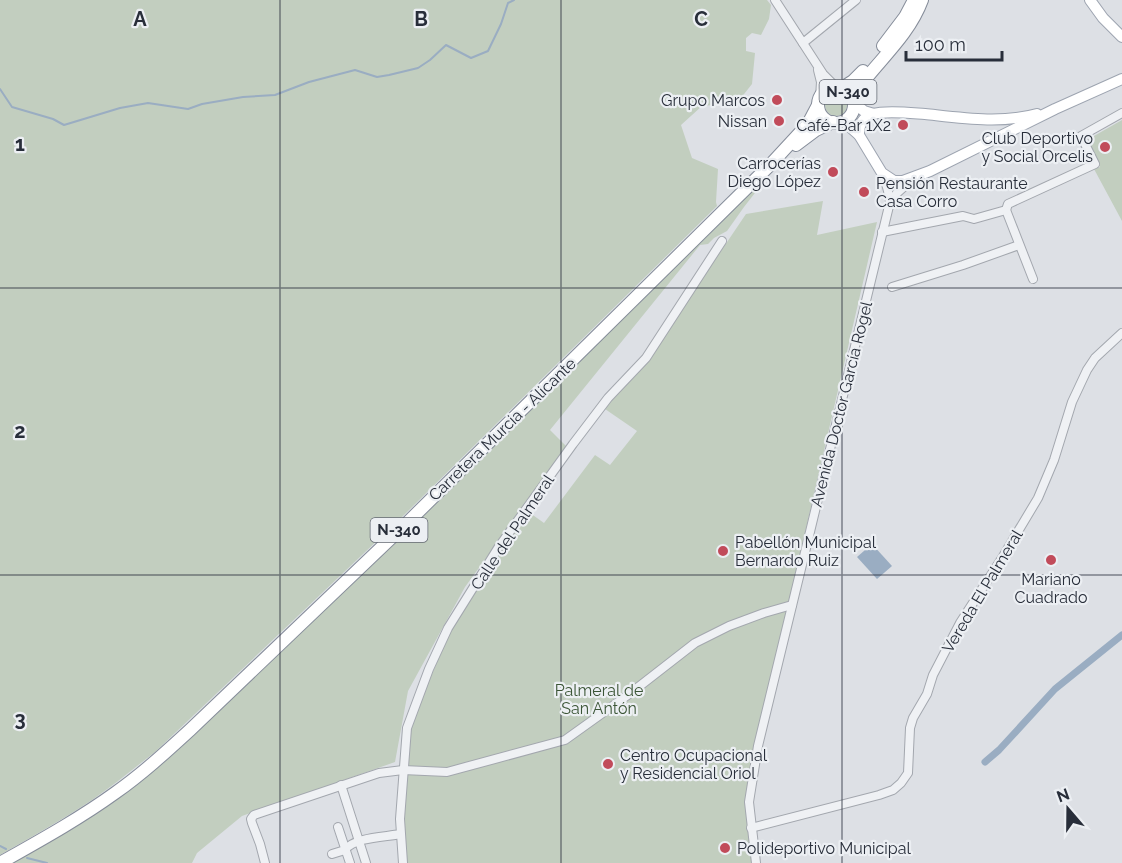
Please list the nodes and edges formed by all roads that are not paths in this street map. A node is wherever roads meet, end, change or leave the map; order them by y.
1 (775, 0) edge
2 (856, 0) edge
3 (914, 0) edge
4 (922, 0) edge
5 (1090, 0) edge
6 (1097, 0) edge
7 (1122, 36) edge
8 (803, 43) junction
9 (818, 67) junction
10 (1122, 80) edge
11 (839, 88) junction
12 (853, 100) junction
13 (819, 101) junction
14 (1055, 109) junction
15 (1122, 113) edge
16 (874, 114) junction
17 (978, 119) junction
18 (836, 122) junction
19 (858, 135) junction
20 (982, 144) junction
21 (771, 164) junction
22 (882, 172) junction
23 (917, 176) junction
24 (890, 202) junction
25 (1006, 210) junction
26 (882, 232) junction
27 (722, 241) dead end
28 (1019, 245) junction
29 (1033, 279) dead end
30 (892, 287) dead end
31 (1122, 333) edge
32 (792, 605) junction
33 (403, 770) junction
34 (341, 785) junction
35 (338, 826) dead end
36 (751, 828) junction
37 (400, 834) junction
38 (359, 841) junction
39 (345, 850) junction
40 (332, 854) dead end
41 (0, 863) edge
42 (265, 863) edge
43 (350, 863) edge
44 (366, 863) edge
45 (403, 863) edge
46 (756, 863) edge

1 - 8 street
2 - 8 street
3 - 11 highway, N-340
4 - 12 highway, N-340
5 - 7 main road
6 - 7 main road
8 - 9 street
9 - 11 street
9 - 13 street
10 - 14 main road
11 - 12 highway, N-340
11 - 13 highway, N-340
12 - 16 main road
12 - 18 highway, N-340
13 - 18 highway, N-340
13 - 21 highway, Carretera Murcia - Alicante / N-340
14 - 17 main road
14 - 20 main road
15 - 25 street
16 - 17 main road
16 - 19 main road
17 - 20 main road
18 - 19 main road, Avenida Doctor García Rogel
18 - 21 highway, Carretera Murcia - Alicante / N-340
19 - 22 main road, Avenida Doctor García Rogel
20 - 23 main road
21 - 41 highway, Carretera Murcia - Alicante / N-340
22 - 23 main road, Avenida Doctor García Rogel
22 - 24 street, Avenida Doctor García Rogel
23 - 24 street
24 - 26 street, Avenida Doctor García Rogel
25 - 26 street
25 - 28 street
26 - 32 street, Avenida Doctor García Rogel
27 - 33 street, Calle del Palmeral
28 - 29 street
28 - 30 street
31 - 36 street, Vereda El Palmeral
32 - 33 street
32 - 36 street, Avenida Doctor García Rogel
33 - 34 street
33 - 37 street, Calle del Palmeral
34 - 38 street
34 - 42 street
35 - 39 street
36 - 46 street, Avenida Doctor García Rogel
37 - 38 street
37 - 45 street, Calle del Palmeral
38 - 39 street
38 - 44 street
39 - 40 street
39 - 43 street

